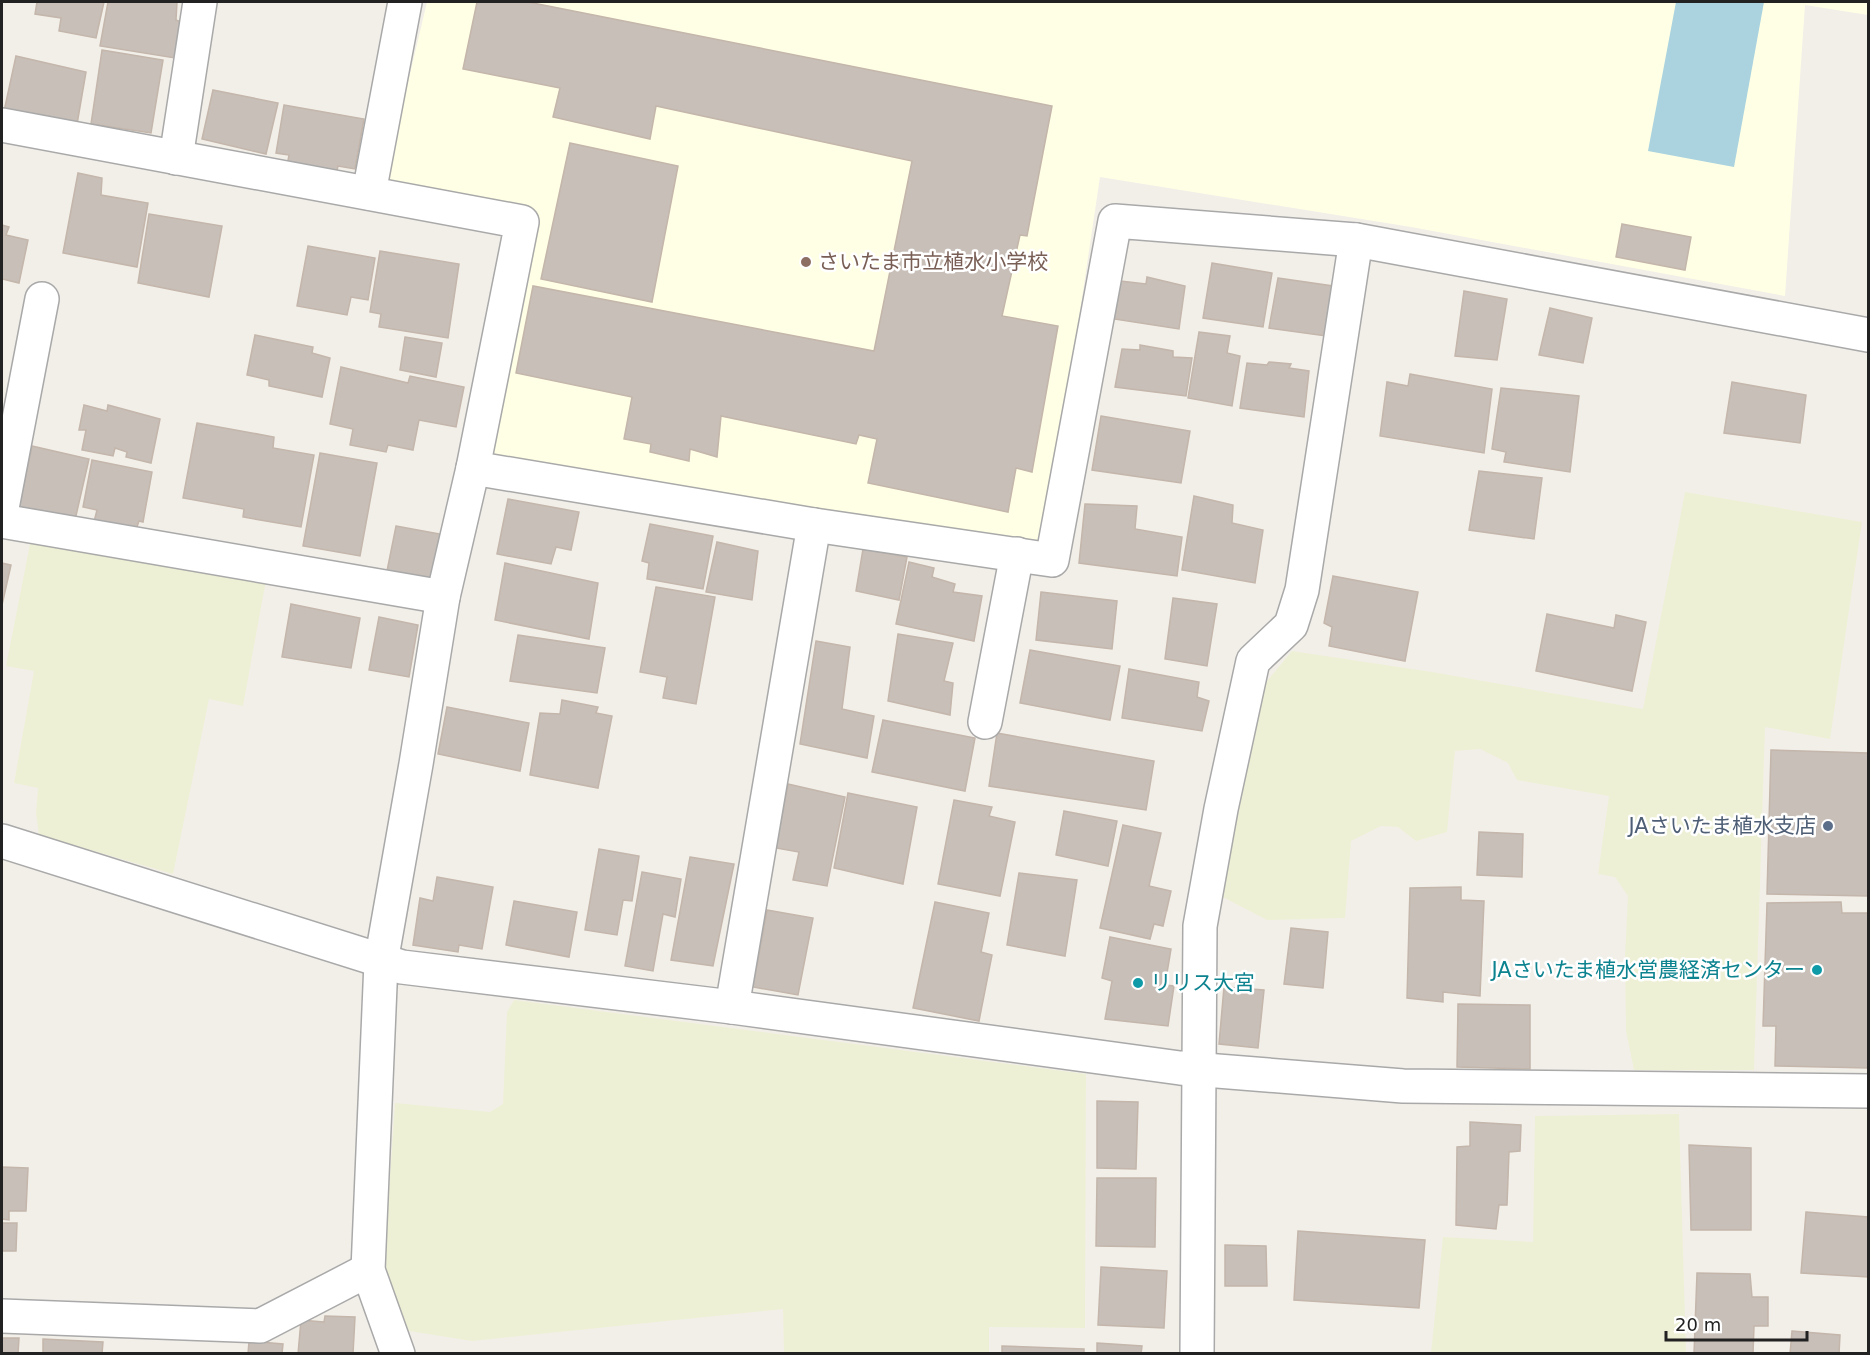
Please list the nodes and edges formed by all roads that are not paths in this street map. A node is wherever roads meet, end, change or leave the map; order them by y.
1 (201, 2) edge
2 (405, 2) edge
3 (2, 125) edge
4 (176, 158) junction
5 (369, 194) junction
6 (1356, 240) junction
7 (42, 299) dead end
8 (1869, 335) edge
9 (473, 468) junction
10 (2, 508) edge
11 (2, 521) edge
12 (814, 525) junction
13 (1017, 554) junction
14 (443, 597) junction
15 (985, 722) dead end
16 (2, 841) edge
17 (381, 962) junction
18 (732, 1008) junction
19 (1198, 1069) junction
20 (1869, 1091) edge
21 (368, 1270) junction
22 (2, 1316) edge
23 (398, 1353) edge
24 (1197, 1353) edge

1 - 4 street
2 - 5 street
3 - 4 street
4 - 5 street
5 - 9 street
6 - 8 street
6 - 13 street
6 - 19 street
7 - 10 street
9 - 12 street
9 - 14 street
11 - 14 street
12 - 13 street
12 - 18 street
13 - 15 street
14 - 17 street
16 - 17 street
17 - 18 street
17 - 21 street
18 - 19 street
19 - 20 street
19 - 24 street
21 - 22 street
21 - 23 street

